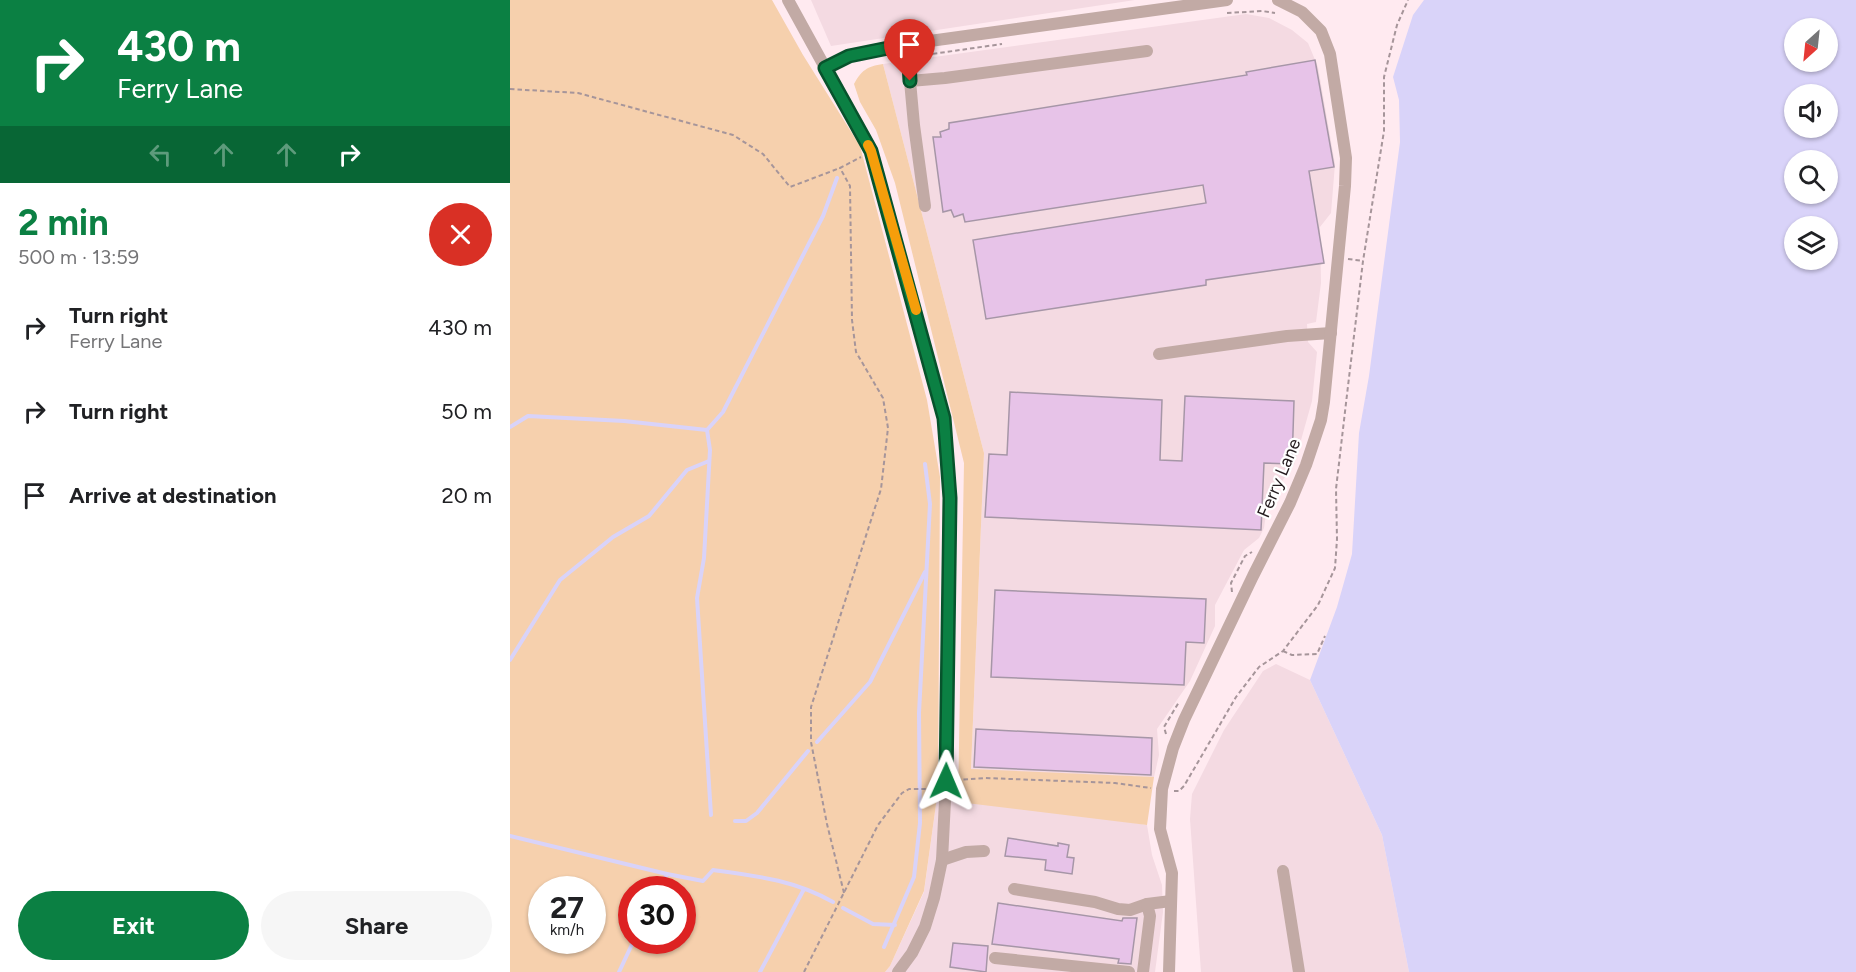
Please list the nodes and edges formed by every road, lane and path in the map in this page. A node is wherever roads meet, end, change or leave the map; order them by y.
1 (788, 0) edge
2 (1278, 0) edge
3 (1408, 0) edge
4 (1226, 6) edge
5 (1281, 14) dead end
6 (981, 47) dead end
7 (908, 51) junction
8 (1147, 51) dead end
9 (825, 68) junction
10 (910, 81) junction
11 (510, 89) edge
12 (871, 151) junction
13 (840, 168) junction
14 (925, 206) dead end
15 (1353, 260) dead end
16 (1363, 261) junction
17 (1331, 333) junction
18 (1159, 354) dead end
19 (1255, 550) dead end
20 (1230, 583) dead end
21 (1325, 636) dead end
22 (1283, 651) junction
23 (1176, 704) dead end
24 (1166, 723) dead end
25 (946, 781) junction
26 (1162, 789) junction
27 (1179, 791) dead end
28 (984, 851) dead end
29 (942, 860) junction
30 (1283, 871) dead end
31 (1014, 889) dead end
32 (844, 894) junction
33 (1171, 901) junction
34 (1147, 904) junction
35 (995, 958) dead end
36 (804, 972) edge
37 (898, 972) edge
38 (1129, 972) edge
39 (1143, 972) edge
40 (1169, 972) edge
41 (1299, 972) edge

1 - 9 street
2 - 17 street, Ferry Lane
3 - 16 path
4 - 5 path
4 - 7 street
6 - 7 path
7 - 9 street
7 - 10 street
8 - 10 street
9 - 12 street
10 - 14 street
11 - 13 path
12 - 13 path
12 - 25 street
13 - 32 path
15 - 16 path
16 - 22 path
17 - 18 street
17 - 26 street, Ferry Lane
19 - 20 path
21 - 22 path
22 - 27 path
23 - 24 path
25 - 26 path
25 - 29 street
25 - 32 path
26 - 33 street, Ferry Lane
28 - 29 street
29 - 37 street
30 - 41 street
31 - 34 street
32 - 36 path
33 - 34 street
33 - 40 street, Ferry Lane
34 - 39 street
35 - 38 street

